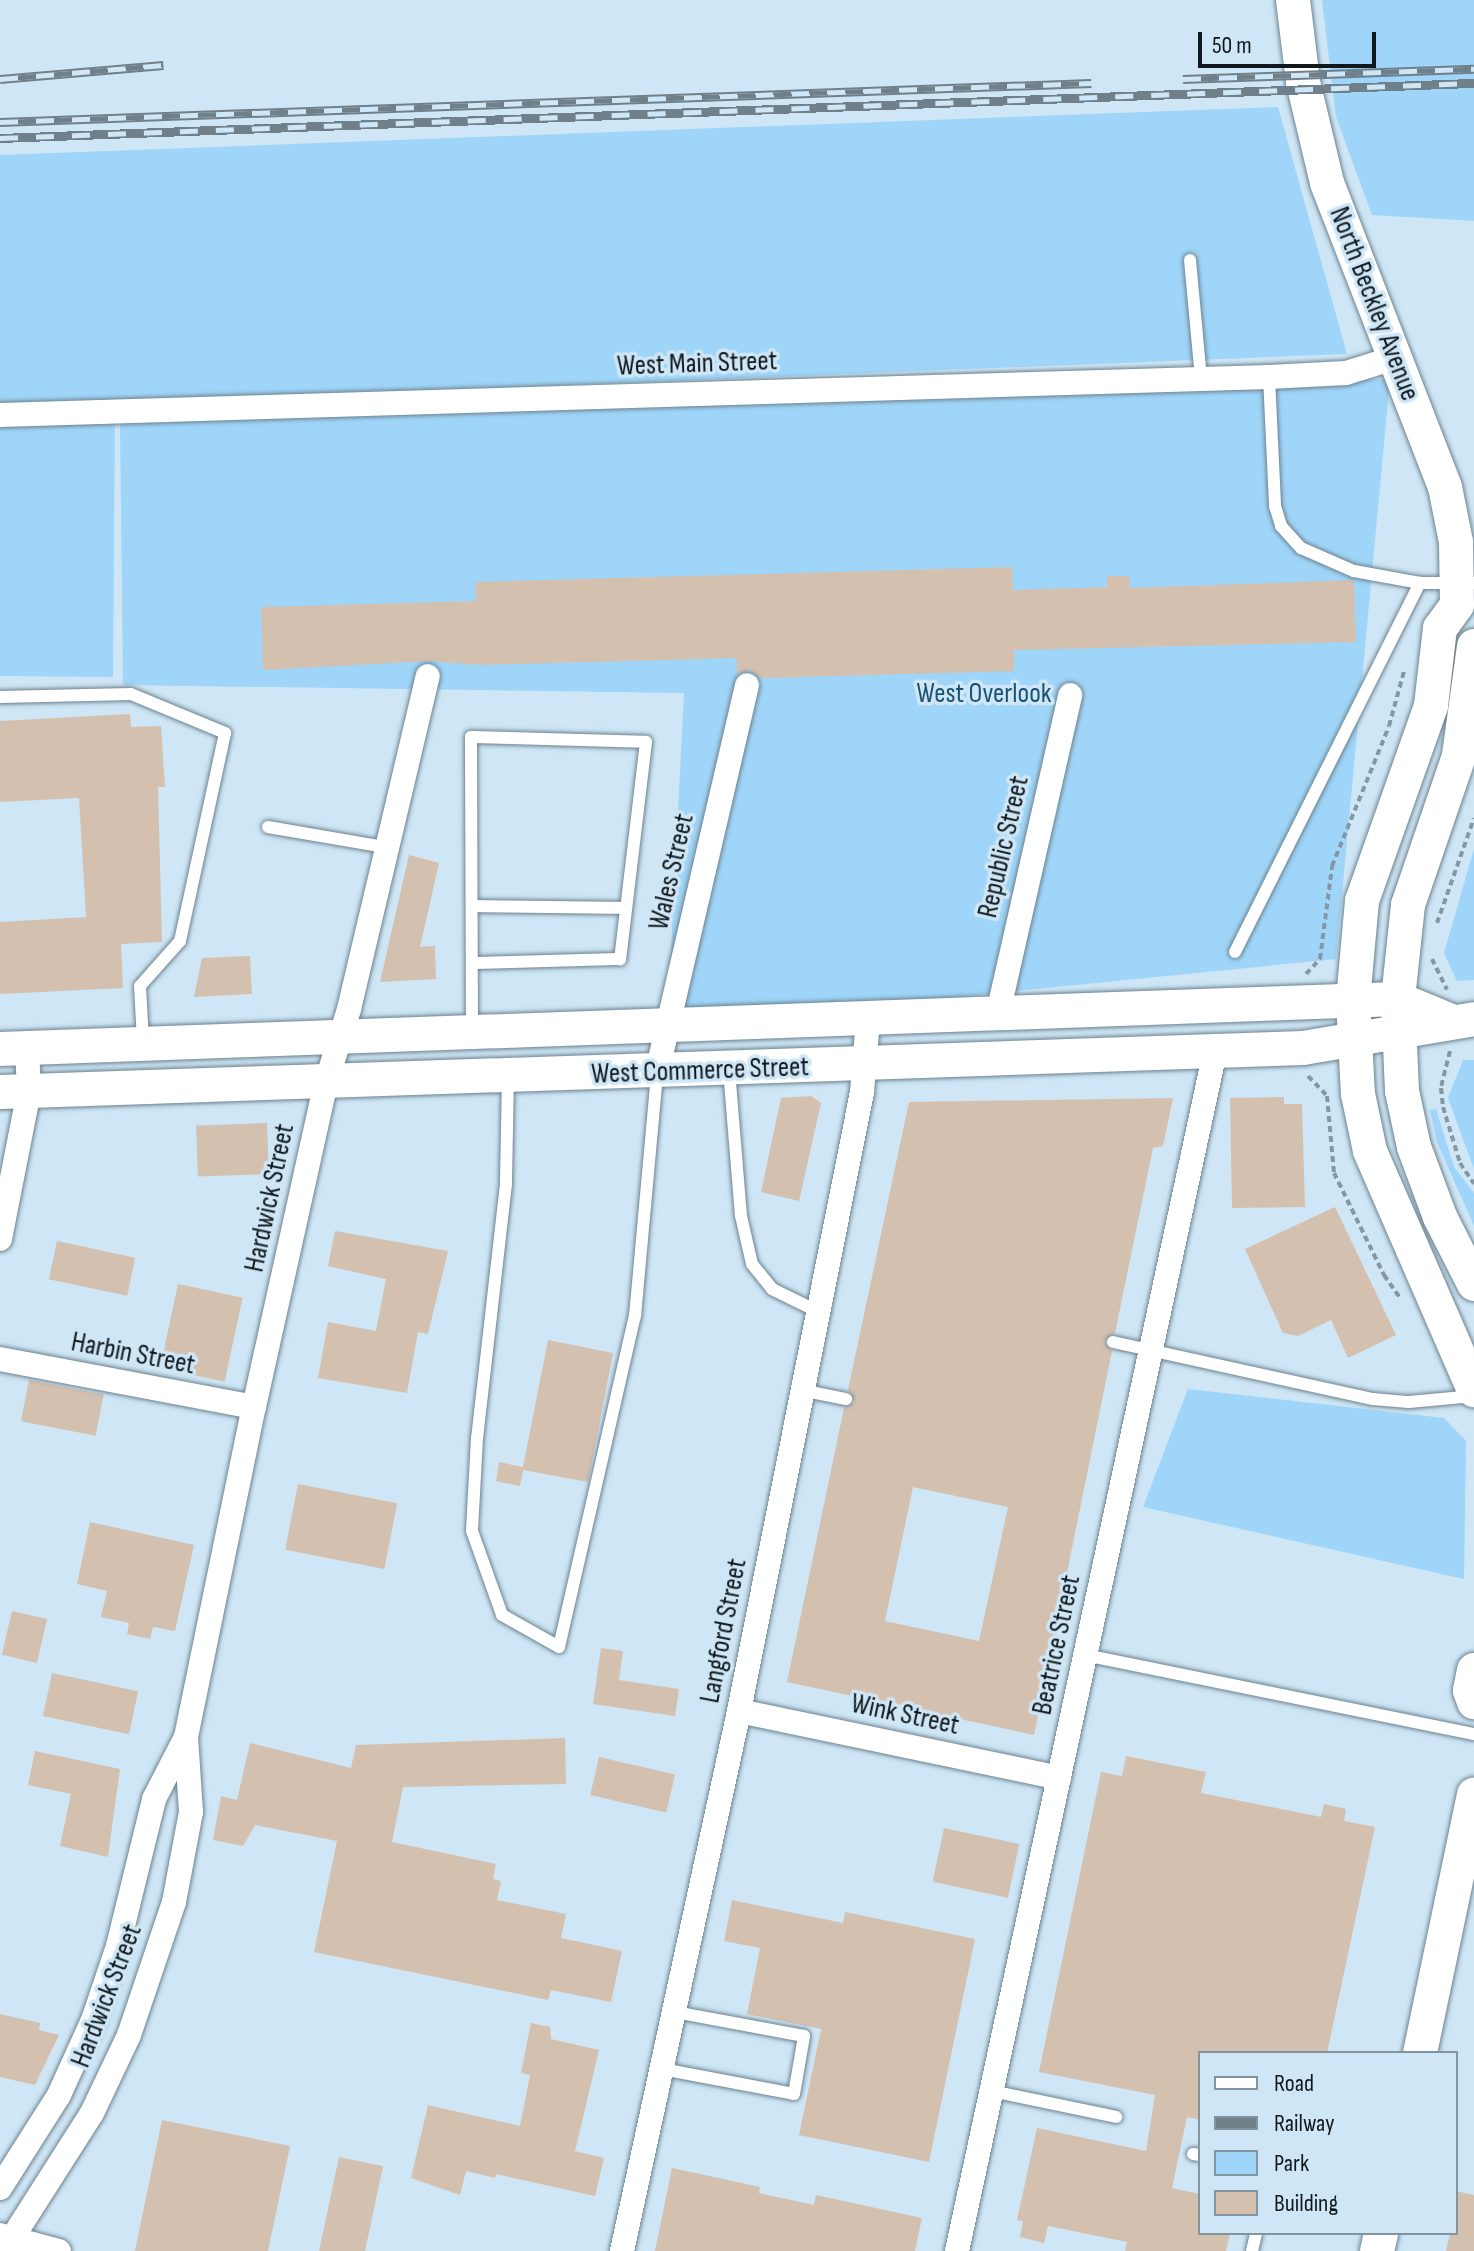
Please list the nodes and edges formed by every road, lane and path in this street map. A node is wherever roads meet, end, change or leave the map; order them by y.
1 (1293, 0) edge
2 (1190, 260) dead end
3 (1394, 358) junction
4 (1269, 377) junction
5 (1201, 379) junction
6 (0, 415) edge
7 (1420, 583) junction
8 (1466, 600) edge
9 (1474, 646) edge
10 (1405, 666) dead end
11 (428, 676) dead end
12 (747, 685) dead end
13 (1070, 695) dead end
14 (0, 697) edge
15 (1474, 818) edge
16 (268, 827) dead end
17 (385, 847) junction
18 (472, 906) junction
19 (626, 908) junction
20 (1434, 930) dead end
21 (1433, 945) dead end
22 (1235, 952) dead end
23 (473, 963) junction
24 (1302, 980) dead end
25 (1447, 986) dead end
26 (1398, 999) junction
27 (1353, 1000) junction
28 (998, 1013) junction
29 (868, 1019) junction
30 (1461, 1019) edge
31 (667, 1026) junction
32 (472, 1034) junction
33 (1399, 1036) junction
34 (339, 1039) junction
35 (1354, 1043) junction
36 (143, 1045) junction
37 (14, 1049) edge
38 (1215, 1052) junction
39 (1450, 1058) dead end
40 (866, 1066) junction
41 (729, 1070) junction
42 (657, 1072) junction
43 (1304, 1072) dead end
44 (508, 1076) junction
45 (326, 1083) junction
46 (15, 1091) edge
47 (1348, 1168) dead end
48 (1334, 1173) junction
49 (1474, 1184) edge
50 (0, 1239) edge
51 (1474, 1284) edge
52 (1408, 1308) dead end
53 (817, 1311) junction
54 (1113, 1342) dead end
55 (1150, 1350) junction
56 (0, 1359) edge
57 (801, 1390) junction
58 (1474, 1393) edge
59 (846, 1399) dead end
60 (254, 1407) junction
61 (1085, 1655) junction
62 (1474, 1670) edge
63 (1474, 1702) edge
64 (739, 1711) junction
65 (1474, 1734) edge
66 (186, 1737) junction
67 (1059, 1778) junction
68 (1474, 1795) edge
69 (674, 2012) junction
70 (1420, 2051) edge
71 (662, 2069) junction
72 (992, 2091) junction
73 (1116, 2117) dead end
74 (0, 2188) edge
75 (5, 2241) edge
76 (59, 2251) edge
77 (622, 2251) edge
78 (957, 2251) edge

1 - 3 main road, North Beckley Avenue
2 - 5 lane
3 - 4 street, West Main Street
3 - 8 main road, North Beckley Avenue
4 - 5 street, West Main Street
4 - 7 lane
5 - 6 street, West Main Street
7 - 8 lane
7 - 22 lane
8 - 27 main road
9 - 26 main road
10 - 24 path
11 - 17 street, Hardwick Street
12 - 31 street, Wales Street
13 - 28 street, Republic Street
14 - 36 lane
15 - 20 path
16 - 17 lane
17 - 34 street, Hardwick Street
18 - 19 lane
18 - 19 lane
18 - 23 lane
19 - 23 lane
21 - 25 path
23 - 32 lane
26 - 27 main road, West Commerce Street
26 - 30 main road
26 - 33 main road
27 - 28 main road, West Commerce Street
27 - 35 main road
28 - 29 main road, West Commerce Street
29 - 31 main road, West Commerce Street
29 - 40 street, Langford Street
30 - 33 main road, West Commerce Street
31 - 32 main road, West Commerce Street
31 - 42 street, Wales Street
32 - 34 main road, West Commerce Street
33 - 35 main road, West Commerce Street
33 - 51 main road
34 - 36 main road, West Commerce Street
34 - 45 street, Hardwick Street
35 - 38 main road, West Commerce Street
35 - 58 main road
36 - 37 main road, West Commerce Street
37 - 46 street
38 - 40 main road, West Commerce Street
38 - 55 street, Beatrice Street
39 - 49 path
40 - 41 main road, West Commerce Street
40 - 53 street, Langford Street
41 - 42 main road, West Commerce Street
41 - 53 lane
42 - 44 main road, West Commerce Street
42 - 44 lane
43 - 48 path
44 - 45 main road, West Commerce Street
45 - 46 main road, West Commerce Street
45 - 60 street, Hardwick Street
46 - 50 street
47 - 48 path
48 - 52 path
53 - 57 street, Langford Street
54 - 55 lane
55 - 58 lane
55 - 61 street, Beatrice Street
56 - 60 street, Harbin Street
57 - 59 lane
57 - 64 street, Langford Street
60 - 66 street, Hardwick Street
61 - 65 lane
61 - 67 street, Beatrice Street
62 - 63 main road
64 - 67 street, Wink Street
64 - 69 street, Langford Street
66 - 74 street, Hardwick Street
66 - 75 street, Hardwick Street
67 - 72 street, Beatrice Street
68 - 70 main road
69 - 71 street, Langford Street
69 - 71 lane
71 - 77 street, Langford Street
72 - 73 lane
72 - 78 street, Beatrice Street
75 - 76 street

